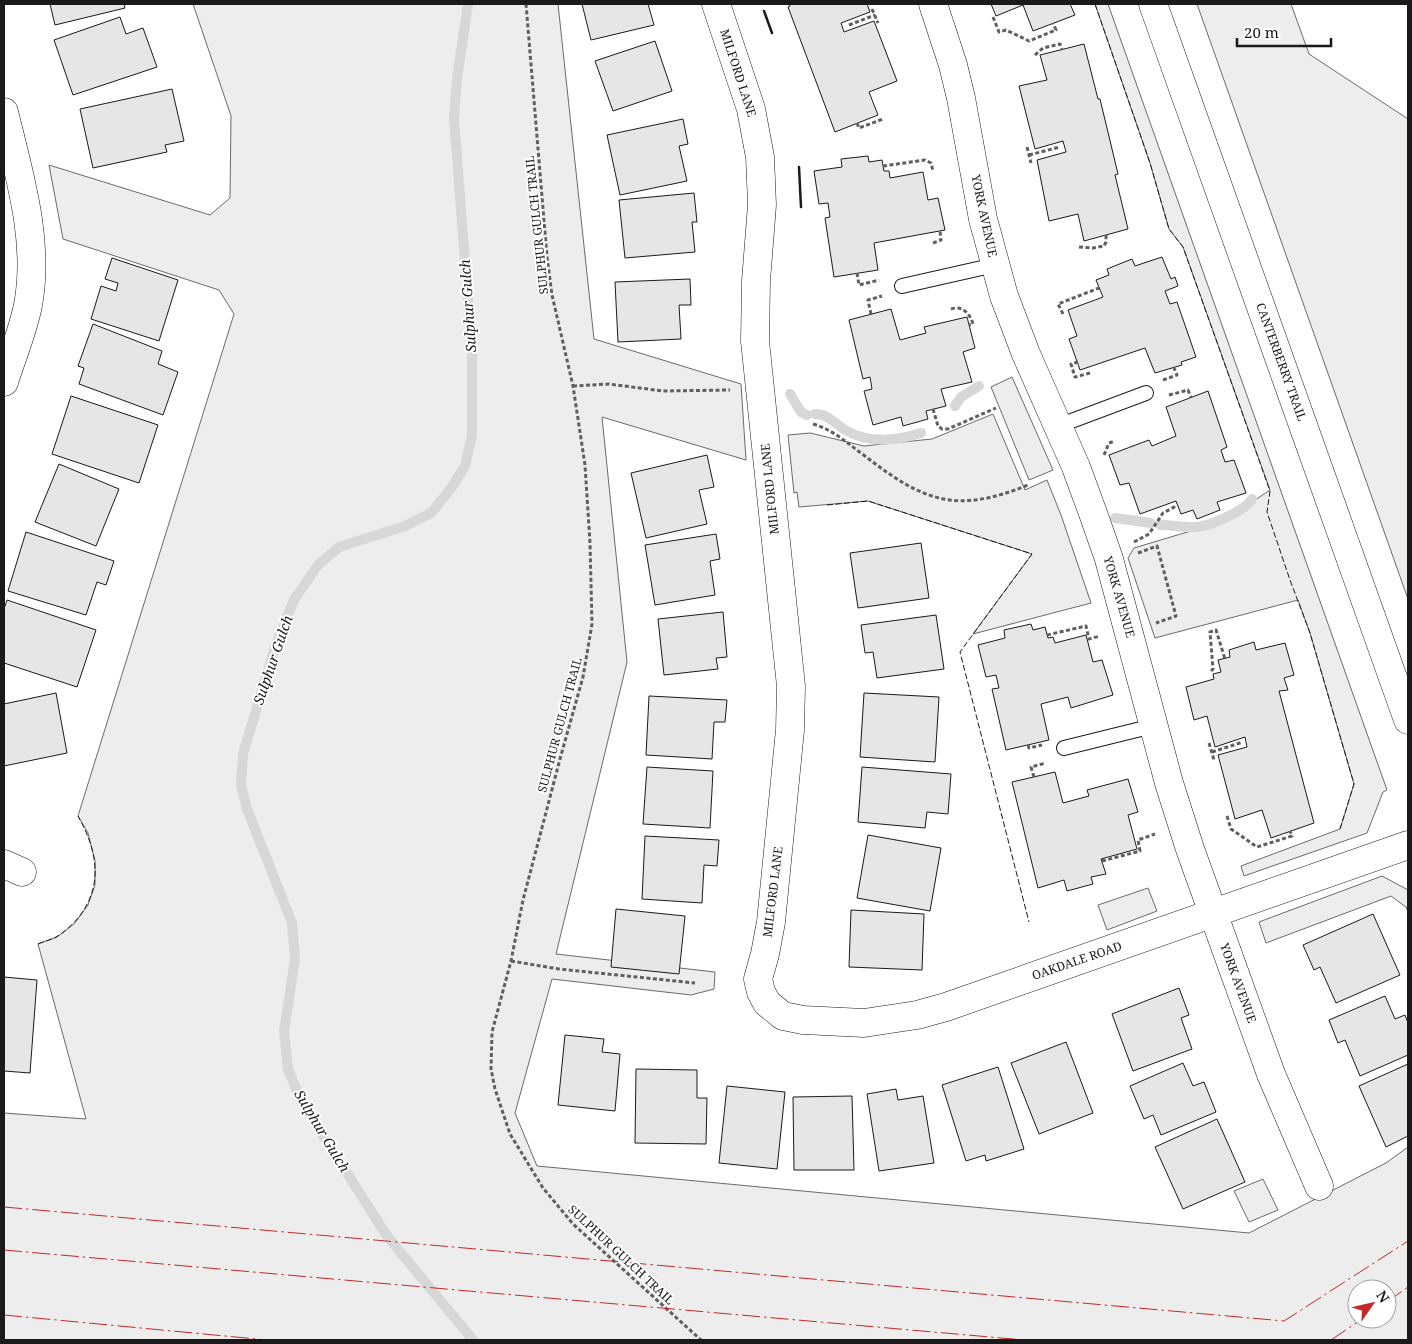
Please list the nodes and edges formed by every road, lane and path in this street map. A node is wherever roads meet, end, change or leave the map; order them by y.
1 (526, 4) edge
2 (716, 4) edge
3 (932, 4) edge
4 (1153, 4) edge
5 (872, 9) dead end
6 (875, 15) junction
7 (993, 16) dead end
8 (878, 23) dead end
9 (1053, 23) dead end
10 (849, 25) dead end
11 (1062, 50) dead end
12 (1035, 55) dead end
13 (4, 112) edge
14 (883, 119) dead end
15 (857, 123) dead end
16 (1027, 147) dead end
17 (1060, 147) dead end
18 (1029, 155) junction
19 (1031, 163) dead end
20 (883, 166) dead end
21 (933, 171) dead end
22 (940, 231) dead end
23 (1106, 235) dead end
24 (933, 243) dead end
25 (1079, 247) dead end
26 (995, 265) junction
27 (857, 273) dead end
28 (878, 280) dead end
29 (902, 286) dead end
30 (1099, 288) dead end
31 (882, 296) dead end
32 (951, 309) dead end
33 (871, 314) dead end
34 (1063, 314) dead end
35 (969, 325) dead end
36 (1078, 362) dead end
37 (1090, 373) dead end
38 (4, 382) edge
39 (573, 386) junction
40 (739, 390) dead end
41 (1146, 393) dead end
42 (996, 408) dead end
43 (934, 409) dead end
44 (813, 424) dead end
45 (1058, 426) junction
46 (1115, 441) dead end
47 (1105, 460) dead end
48 (1028, 485) dead end
49 (1178, 505) dead end
50 (1128, 545) dead end
51 (1132, 554) dead end
52 (1154, 630) dead end
53 (1047, 635) dead end
54 (1101, 636) dead end
55 (1225, 659) dead end
56 (1211, 670) dead end
57 (1408, 720) edge
58 (1153, 726) junction
59 (1243, 742) dead end
60 (1209, 743) dead end
61 (1064, 748) dead end
62 (1212, 752) junction
63 (1214, 760) dead end
64 (1227, 816) dead end
65 (1290, 832) dead end
66 (1156, 834) dead end
67 (1408, 845) edge
68 (1102, 861) dead end
69 (1213, 914) junction
70 (510, 961) junction
71 (758, 979) joint
72 (695, 983) dead end
73 (1319, 1186) dead end
74 (701, 1340) edge

1 - 39 path, SULPHUR GULCH TRAIL
2 - 71 street, MILFORD LANE
3 - 26 street, YORK AVENUE
4 - 57 street, CANTERBERRY TRAIL
5 - 6 path
6 - 8 path
6 - 10 path
7 - 9 path
11 - 12 path
13 - 38 street
14 - 15 path
16 - 18 path
17 - 18 path
18 - 19 path
20 - 21 path
22 - 24 path
23 - 25 path
26 - 29 lane
26 - 45 street, YORK AVENUE
27 - 28 path
30 - 34 path
31 - 33 path
32 - 35 path
36 - 37 path
39 - 40 path
39 - 70 path, SULPHUR GULCH TRAIL
41 - 45 lane
42 - 43 path
44 - 48 path
45 - 58 street, YORK AVENUE
46 - 47 path
49 - 50 path
51 - 52 path
53 - 54 path
55 - 56 path
58 - 61 lane
58 - 69 street, YORK AVENUE
59 - 62 path
60 - 62 path
62 - 63 path
64 - 65 path
66 - 68 path
67 - 69 street, OAKDALE ROAD
69 - 71 street, OAKDALE ROAD
69 - 73 street, YORK AVENUE
70 - 72 path
70 - 74 path, SULPHUR GULCH TRAIL

